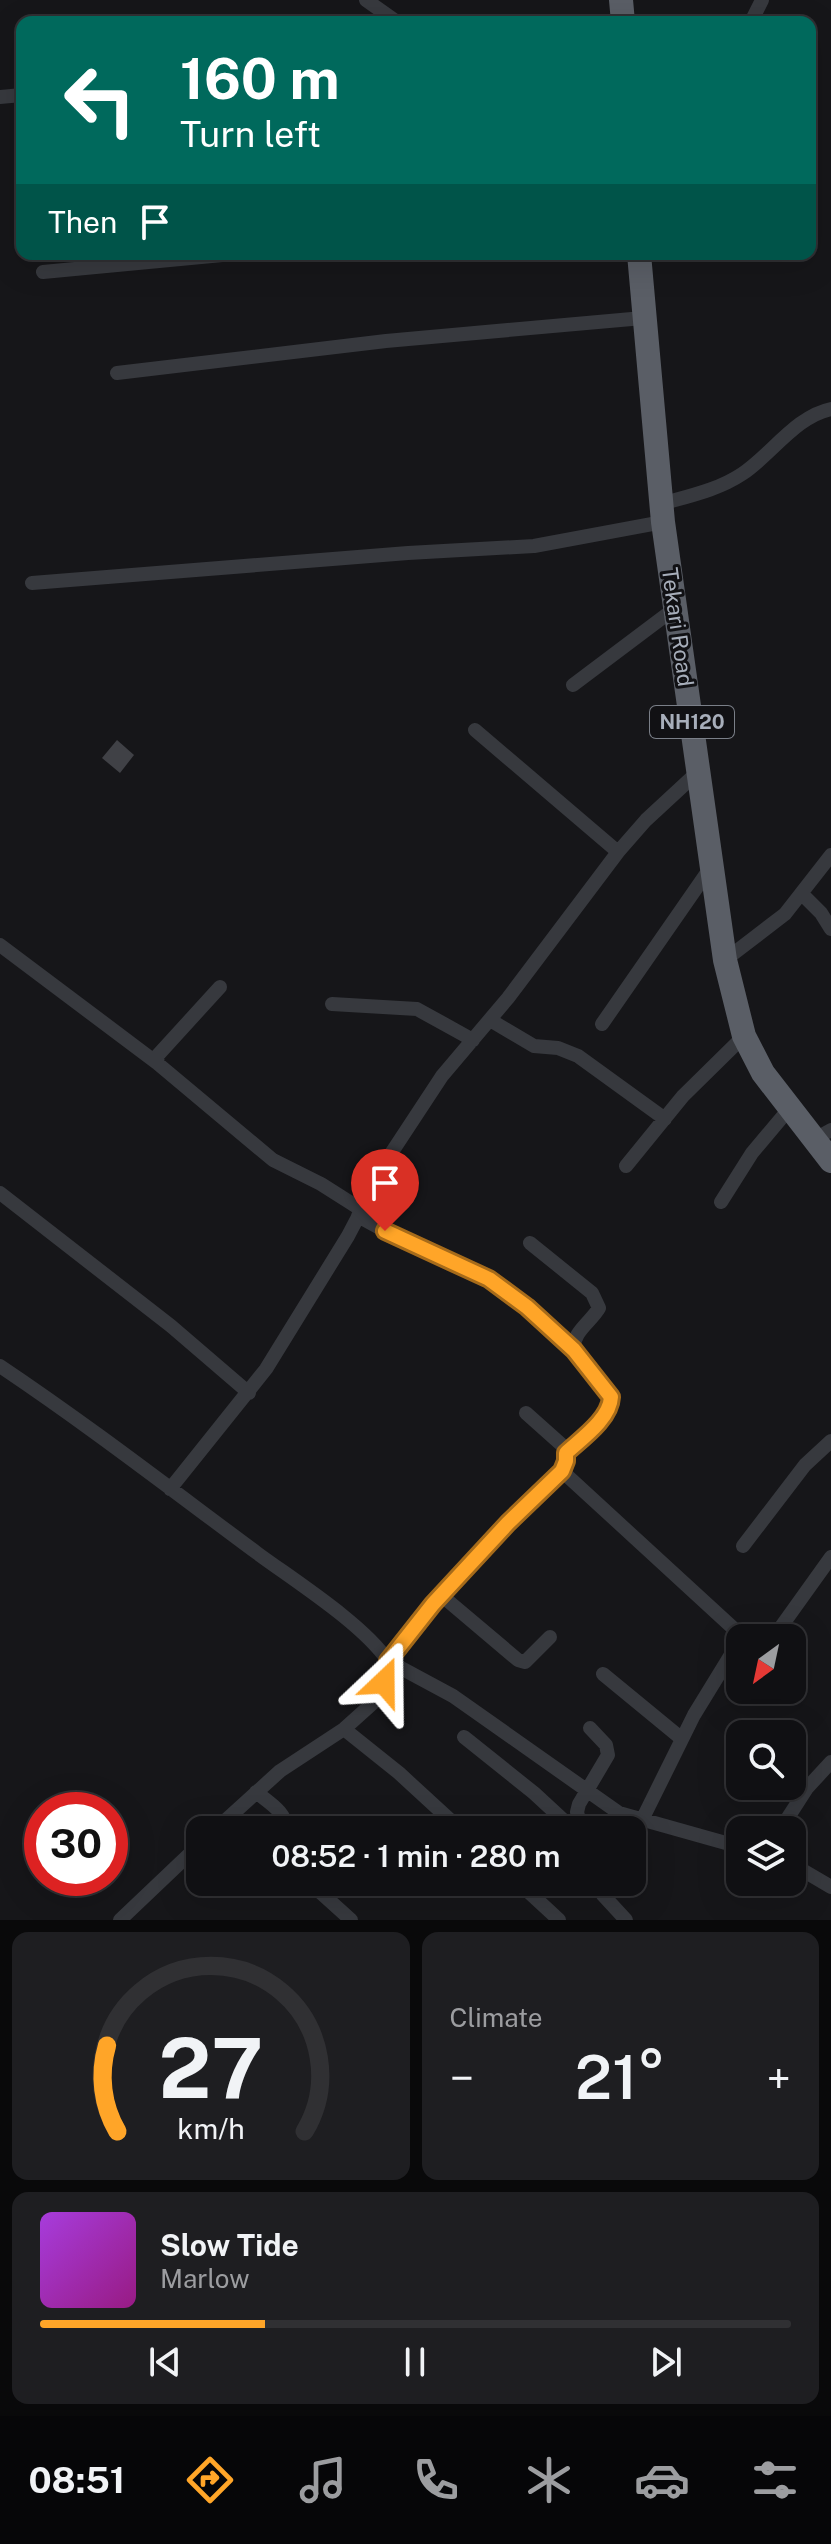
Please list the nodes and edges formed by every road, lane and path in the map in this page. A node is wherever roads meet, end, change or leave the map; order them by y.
1 (366, 0) edge
2 (389, 16) edge
3 (170, 260) edge
4 (639, 260) edge
5 (43, 272) dead end
6 (643, 318) junction
7 (117, 373) dead end
8 (831, 409) edge
9 (662, 513) junction
10 (32, 583) dead end
11 (674, 609) junction
12 (573, 685) dead end
13 (475, 730) dead end
14 (699, 771) junction
15 (618, 852) junction
16 (831, 855) edge
17 (712, 866) junction
18 (802, 894) junction
19 (831, 929) edge
20 (0, 945) edge
21 (725, 960) junction
22 (220, 987) dead end
23 (332, 1004) dead end
24 (490, 1020) junction
25 (602, 1024) dead end
26 (744, 1036) junction
27 (473, 1040) junction
28 (157, 1063) junction
29 (789, 1109) junction
30 (665, 1119) junction
31 (822, 1135) edge
32 (831, 1161) edge
33 (626, 1166) dead end
34 (0, 1193) edge
35 (721, 1202) dead end
36 (360, 1213) junction
37 (530, 1243) dead end
38 (574, 1350) junction
39 (0, 1366) edge
40 (249, 1393) junction
41 (526, 1413) dead end
42 (831, 1441) edge
43 (566, 1453) junction
44 (562, 1471) junction
45 (170, 1489) junction
46 (743, 1546) dead end
47 (831, 1557) edge
48 (441, 1595) junction
49 (729, 1624) edge
50 (783, 1624) edge
51 (550, 1637) dead end
52 (388, 1661) junction
53 (726, 1662) edge
54 (603, 1674) dead end
55 (590, 1728) dead end
56 (344, 1729) junction
57 (464, 1737) dead end
58 (682, 1739) junction
59 (831, 1762) edge
60 (585, 1790) junction
61 (256, 1792) junction
62 (230, 1816) edge
63 (284, 1816) edge
64 (446, 1816) edge
65 (559, 1816) edge
66 (578, 1816) edge
67 (629, 1816) edge
68 (644, 1816) edge
69 (789, 1816) edge
70 (646, 1821) edge
71 (726, 1843) edge
72 (186, 1857) edge
73 (806, 1872) edge
74 (831, 1887) edge
75 (324, 1896) edge
76 (533, 1896) edge
77 (604, 1896) edge
78 (120, 1920) edge
79 (351, 1920) edge
80 (559, 1920) edge
81 (626, 1920) edge

1 - 2 street
3 - 5 street
4 - 6 highway, Tekari Road / NH120
6 - 7 street
6 - 9 highway, Tekari Road / NH120
8 - 9 street
9 - 10 street
9 - 11 highway, Tekari Road / NH120
11 - 12 street
11 - 14 highway, Tekari Road / NH120
13 - 15 street
14 - 15 street
14 - 17 highway, Tekari Road / NH120
15 - 24 street
16 - 18 street
17 - 21 highway, Tekari Road / NH120
17 - 25 street
18 - 19 street
18 - 21 street
20 - 28 street
21 - 26 highway, Tekari Road / NH120
22 - 28 street
23 - 27 street
24 - 27 street
24 - 30 street
26 - 29 highway, Tekari Road / NH120
26 - 30 street
27 - 36 street
28 - 36 street
29 - 31 highway, Tekari Road / NH120
29 - 35 street
30 - 33 street
31 - 32 highway, Tekari Road / NH120
34 - 40 street
36 - 38 street
36 - 40 street
37 - 38 street
38 - 43 street
39 - 45 street
40 - 45 street
41 - 43 street
42 - 46 street
43 - 44 street
44 - 48 street
44 - 49 street
45 - 52 street
47 - 50 street
48 - 51 street
48 - 52 street
52 - 56 street
52 - 60 street
53 - 58 street
54 - 58 street
55 - 60 street
56 - 61 street
56 - 64 street
57 - 65 street
58 - 68 street
59 - 69 street
60 - 66 street
60 - 67 street
61 - 62 street
61 - 63 street
70 - 71 street
72 - 78 street
73 - 74 street
75 - 79 street
76 - 80 street
77 - 81 street

